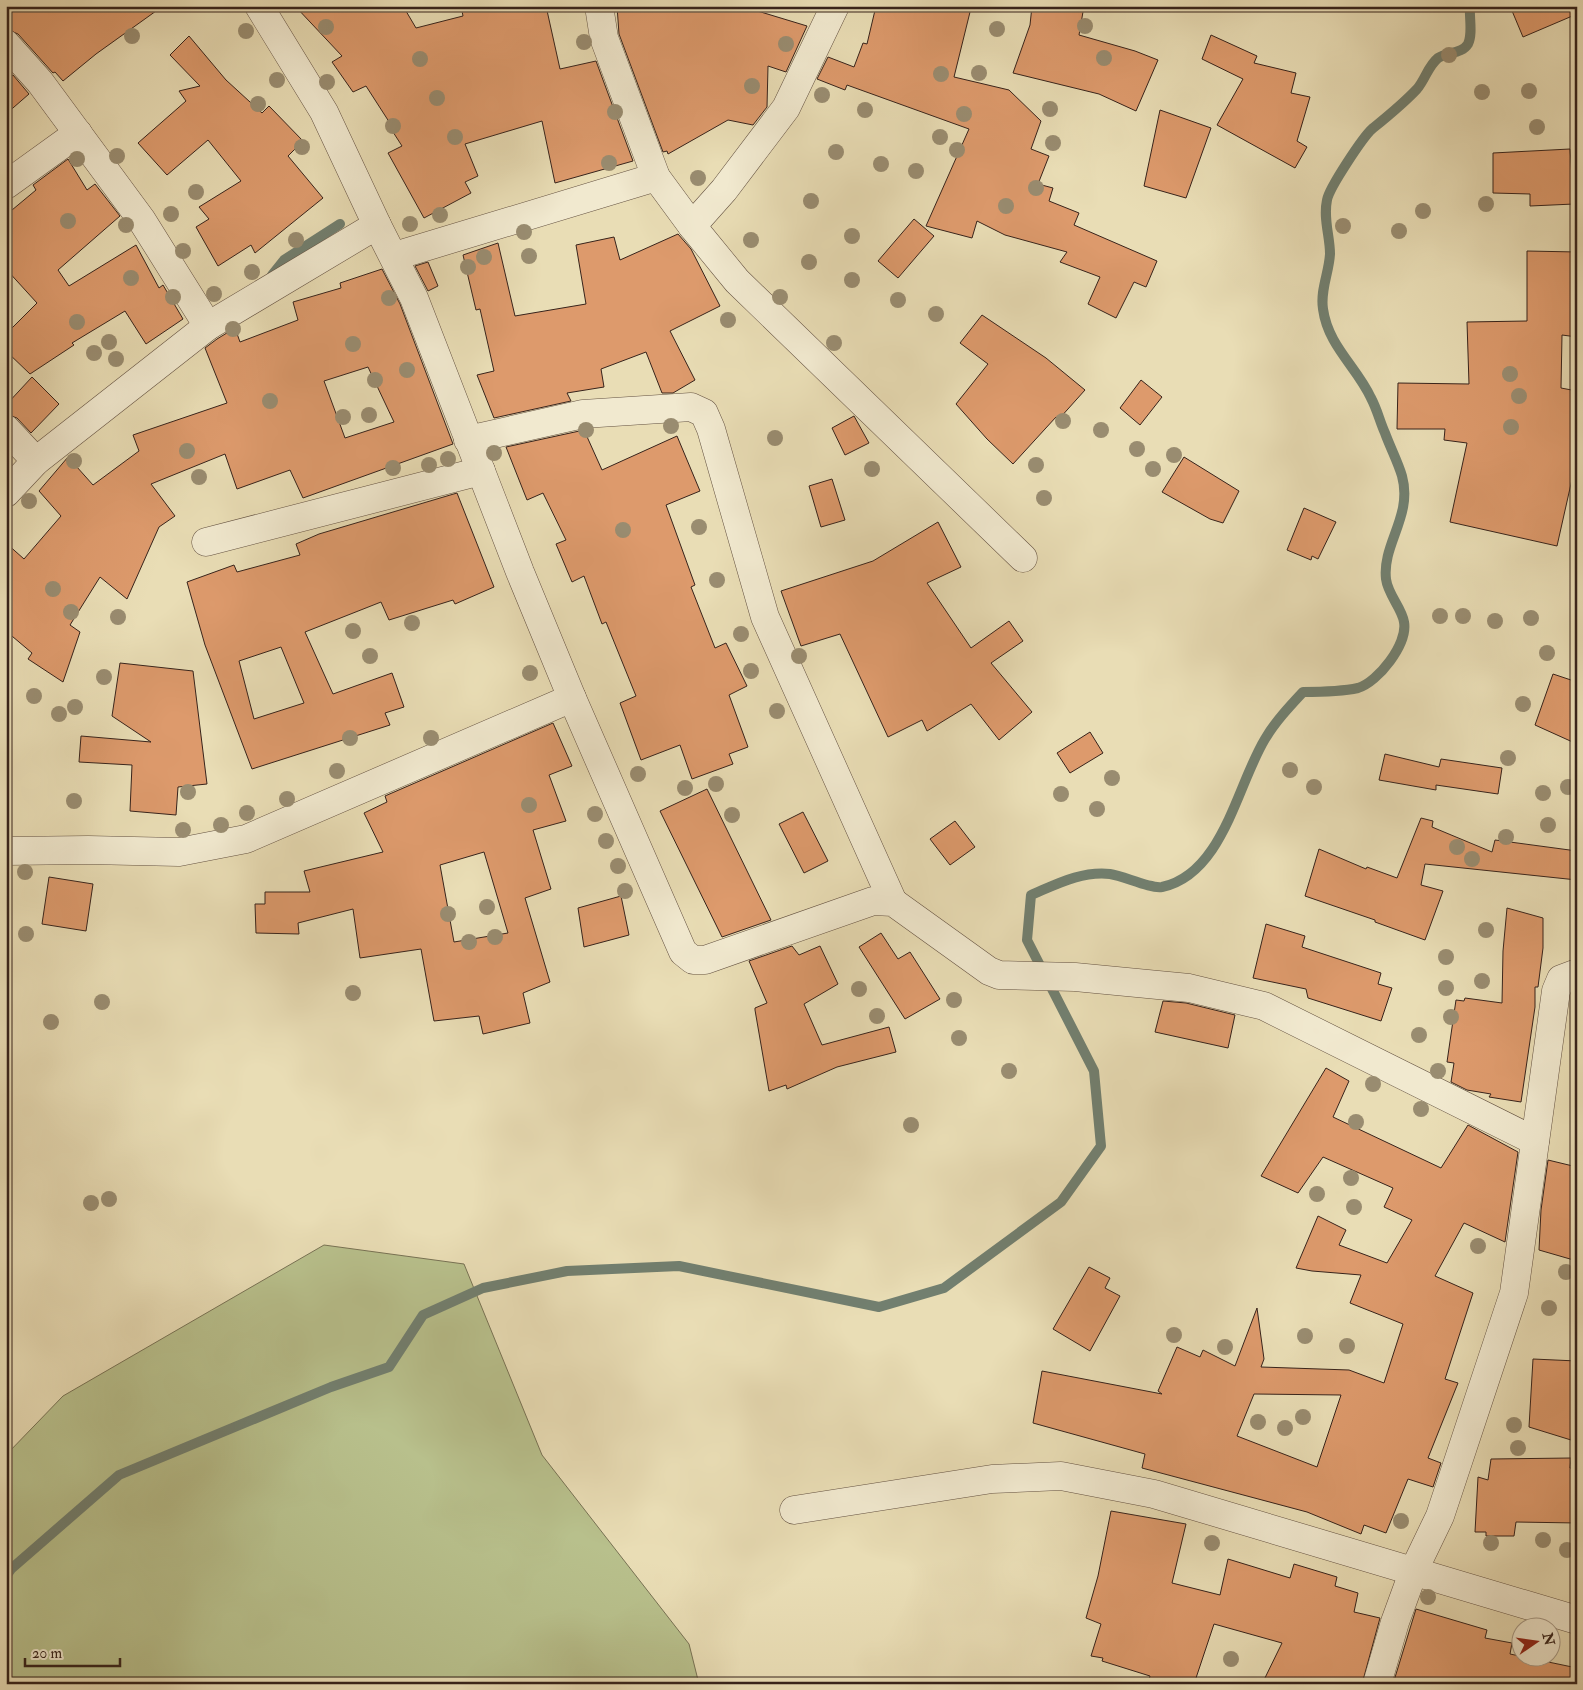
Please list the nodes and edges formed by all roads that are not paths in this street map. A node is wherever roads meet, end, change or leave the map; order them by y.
1 (259, 6) edge
2 (599, 6) edge
3 (834, 6) edge
4 (6, 44) edge
5 (78, 133) junction
6 (656, 177) junction
7 (6, 185) edge
8 (377, 225) junction
9 (692, 226) junction
10 (394, 256) junction
11 (208, 326) junction
12 (6, 429) edge
13 (468, 440) junction
14 (36, 461) junction
15 (481, 471) junction
16 (6, 494) edge
17 (206, 542) dead end
18 (1023, 558) dead end
19 (572, 698) junction
20 (6, 851) edge
21 (893, 902) junction
22 (1577, 973) edge
23 (1535, 1141) junction
24 (794, 1510) dead end
25 (1414, 1570) junction
26 (1577, 1620) edge
27 (1377, 1684) edge

1 - 8 street
2 - 6 street
3 - 9 street
4 - 5 street
5 - 7 street
5 - 11 street
6 - 9 street
6 - 10 street
8 - 10 street
8 - 11 street
9 - 18 street
10 - 13 street
11 - 14 street
12 - 14 street
13 - 15 street
13 - 21 street
14 - 16 street
15 - 17 street
15 - 19 street
19 - 20 street
19 - 21 street
21 - 23 street
22 - 23 street
23 - 25 street
24 - 25 street
25 - 26 street
25 - 27 street

